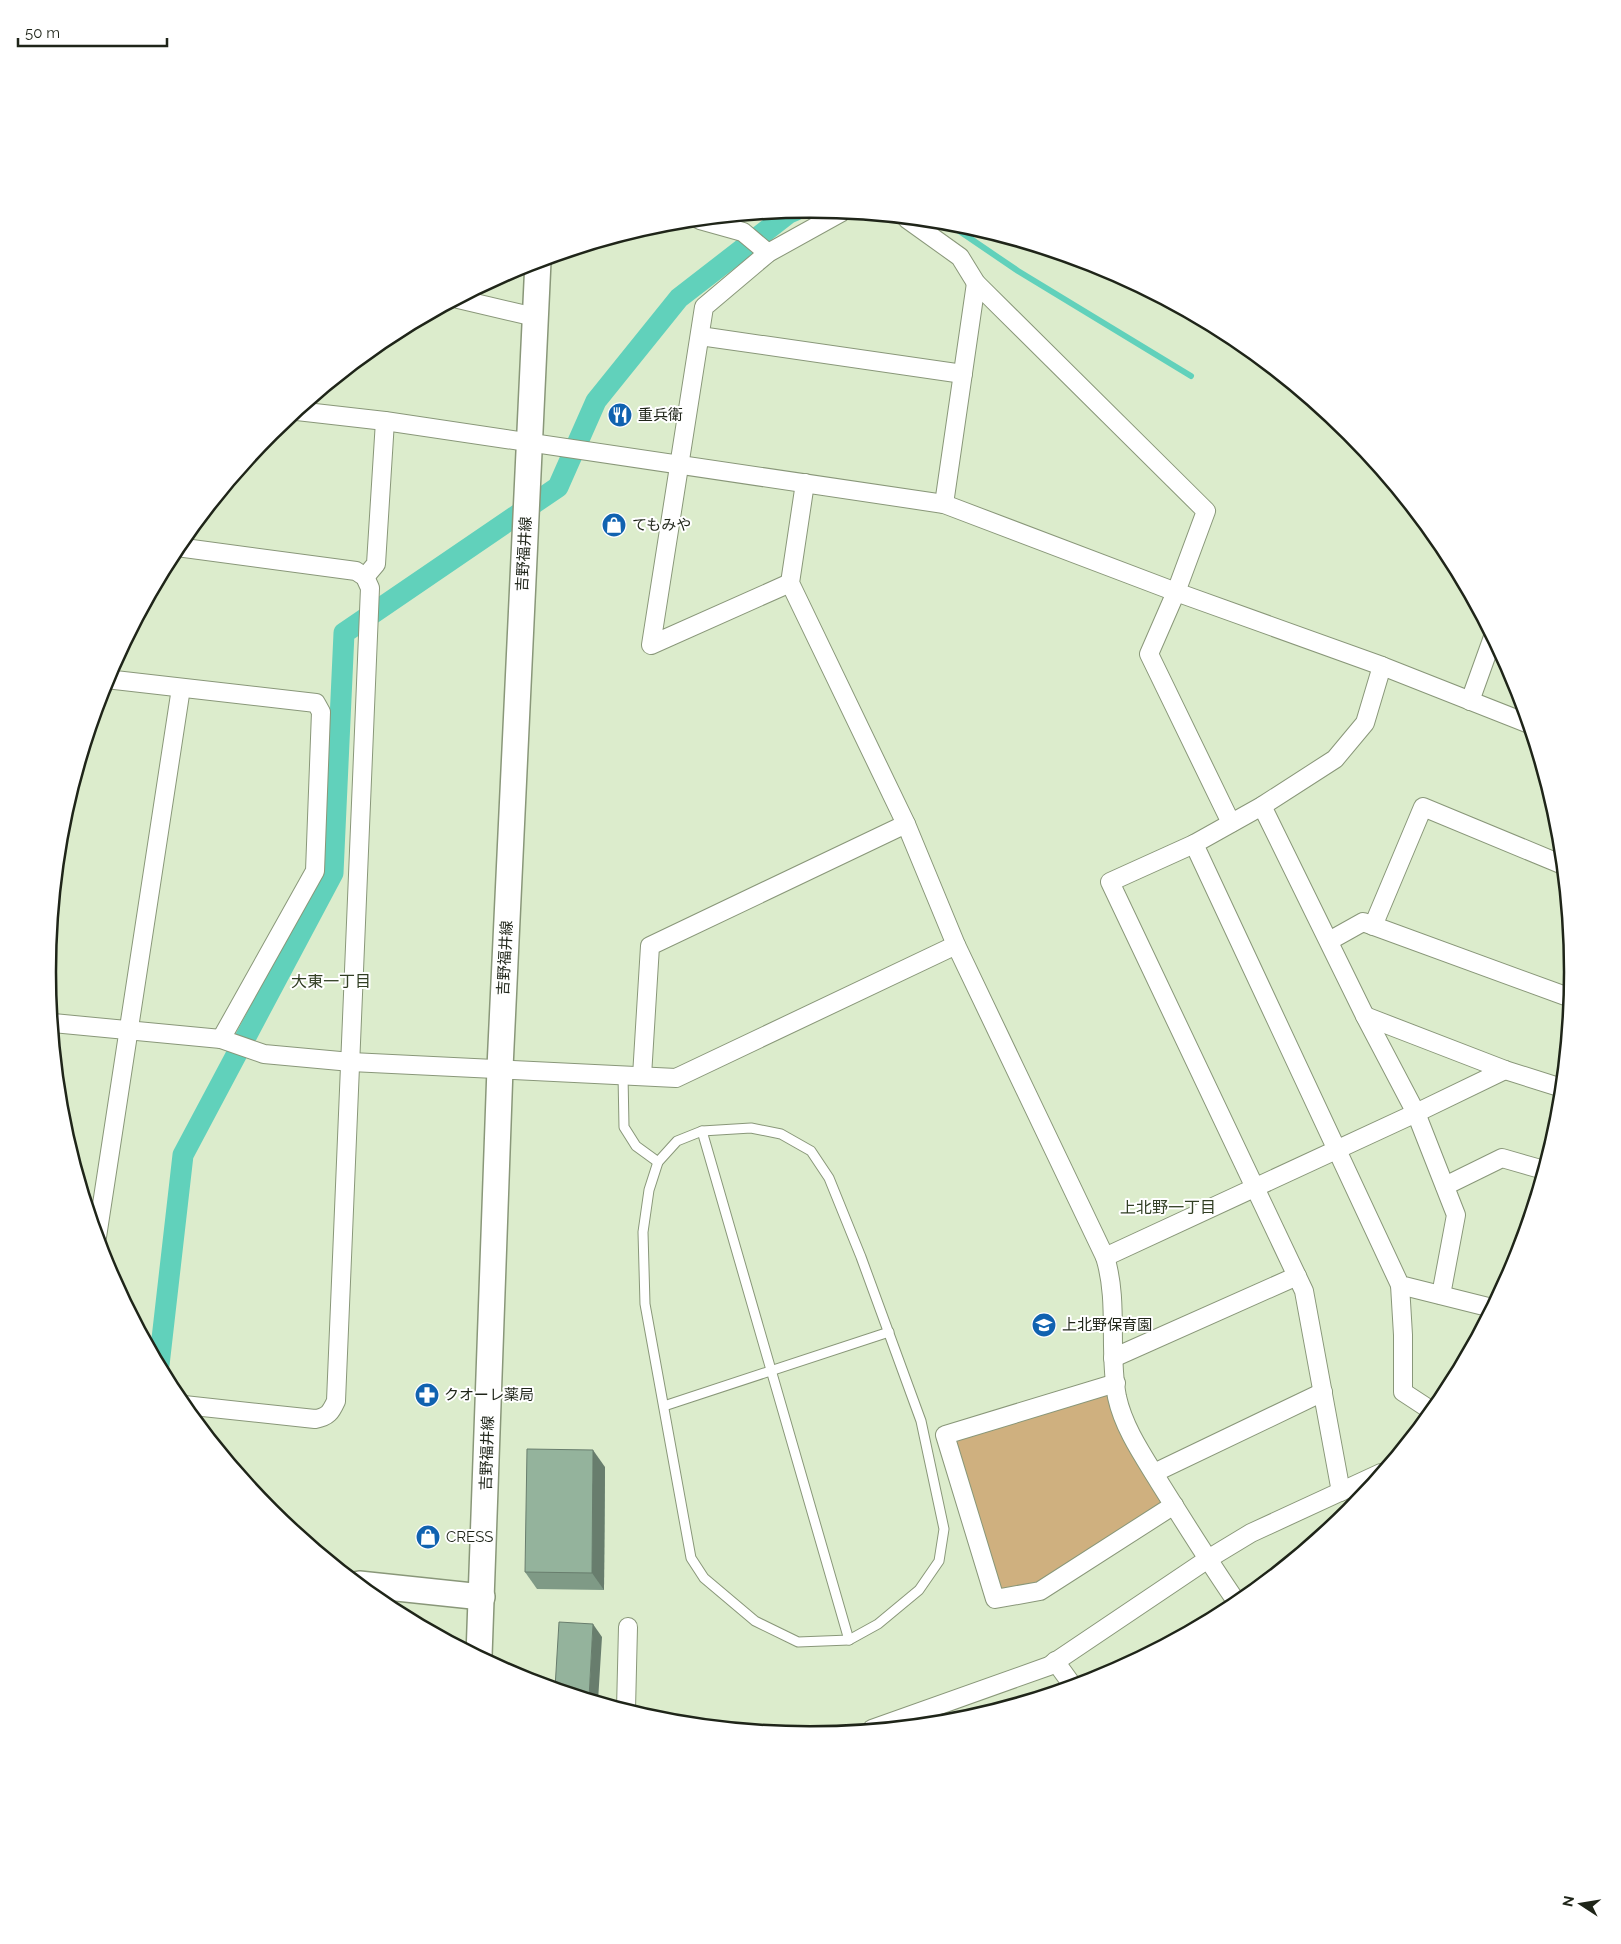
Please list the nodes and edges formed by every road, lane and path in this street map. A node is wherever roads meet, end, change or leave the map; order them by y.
1 (830, 218) edge
2 (714, 224) edge
3 (917, 225) edge
4 (768, 253) junction
5 (538, 269) edge
6 (976, 283) junction
7 (467, 301) edge
8 (535, 317) junction
9 (700, 336) junction
10 (963, 374) junction
11 (306, 412) edge
12 (385, 421) junction
13 (530, 443) junction
14 (680, 465) junction
15 (805, 483) junction
16 (944, 504) junction
17 (186, 548) edge
18 (365, 577) junction
19 (790, 583) junction
20 (1176, 592) junction
21 (1490, 645) edge
22 (1382, 666) junction
23 (115, 680) edge
24 (181, 688) junction
25 (1470, 701) junction
26 (1522, 721) edge
27 (1262, 806) junction
28 (1231, 823) junction
29 (906, 824) junction
30 (1194, 844) junction
31 (1556, 862) edge
32 (1373, 926) junction
33 (1329, 941) junction
34 (956, 945) junction
35 (1564, 995) edge
36 (1365, 1016) junction
37 (58, 1024) edge
38 (130, 1031) junction
39 (221, 1039) junction
40 (351, 1062) junction
41 (500, 1068) junction
42 (1505, 1070) junction
43 (623, 1075) junction
44 (642, 1076) junction
45 (1555, 1086) edge
46 (1416, 1113) junction
47 (702, 1131) junction
48 (1336, 1150) junction
49 (658, 1162) junction
50 (1539, 1168) edge
51 (1445, 1186) junction
52 (1255, 1188) junction
53 (99, 1223) edge
54 (1105, 1257) junction
55 (1297, 1276) junction
56 (1400, 1285) junction
57 (1441, 1295) junction
58 (1487, 1307) edge
59 (889, 1332) junction
60 (1113, 1358) junction
61 (771, 1371) junction
62 (1116, 1383) junction
63 (1323, 1392) junction
64 (194, 1406) edge
65 (664, 1406) junction
66 (1426, 1407) edge
67 (1154, 1473) junction
68 (1368, 1479) edge
69 (1341, 1492) junction
70 (1174, 1505) junction
71 (1208, 1559) junction
72 (372, 1585) edge
73 (482, 1596) junction
74 (1233, 1597) edge
75 (628, 1627) dead end
76 (849, 1640) junction
77 (479, 1649) edge
78 (1055, 1661) junction
79 (1069, 1680) edge
80 (626, 1704) edge
81 (892, 1722) edge

1 - 4 street
2 - 4 street
3 - 6 street
4 - 9 street
5 - 8 main road, 吉野福井線
6 - 10 street
6 - 20 street
7 - 8 street
8 - 13 main road, 吉野福井線
9 - 10 street
9 - 14 street
10 - 16 street
11 - 12 street
12 - 13 street
12 - 18 street
13 - 14 street
13 - 41 main road, 吉野福井線
14 - 15 street
14 - 19 street
15 - 16 street
15 - 19 street
16 - 20 street
17 - 18 street
18 - 40 street
19 - 29 street
20 - 22 street
20 - 28 street
21 - 25 street
22 - 25 street
22 - 27 street
23 - 24 street
24 - 38 street
24 - 39 street
25 - 26 street
27 - 28 street
27 - 33 street
28 - 30 street
29 - 34 street
29 - 44 street
30 - 48 street
30 - 52 street
31 - 32 street
32 - 33 street
32 - 35 street
33 - 36 street
34 - 44 street
34 - 54 street
36 - 42 street
36 - 46 street
37 - 38 street
38 - 39 street
38 - 53 street
39 - 40 street
40 - 41 street
40 - 64 street
41 - 43 street
41 - 73 main road, 吉野福井線
42 - 45 street
42 - 46 street
43 - 44 street
43 - 49 lane
46 - 48 street
46 - 51 street
47 - 49 lane
47 - 59 lane
47 - 61 lane
48 - 52 street
48 - 56 street
49 - 65 lane
50 - 51 street
51 - 57 street
52 - 54 street
52 - 55 street
54 - 60 street
55 - 60 street
55 - 63 street
56 - 57 street
56 - 66 street
57 - 58 street
59 - 61 lane
59 - 76 lane
60 - 62 street
61 - 65 lane
61 - 76 lane
62 - 67 street
62 - 70 street
63 - 67 street
63 - 69 street
65 - 76 lane
67 - 70 street
68 - 69 street
69 - 71 street
70 - 71 street
71 - 74 street
71 - 78 street
72 - 73 main road
73 - 77 main road, 吉野福井線
75 - 80 street
78 - 79 street
78 - 81 street

